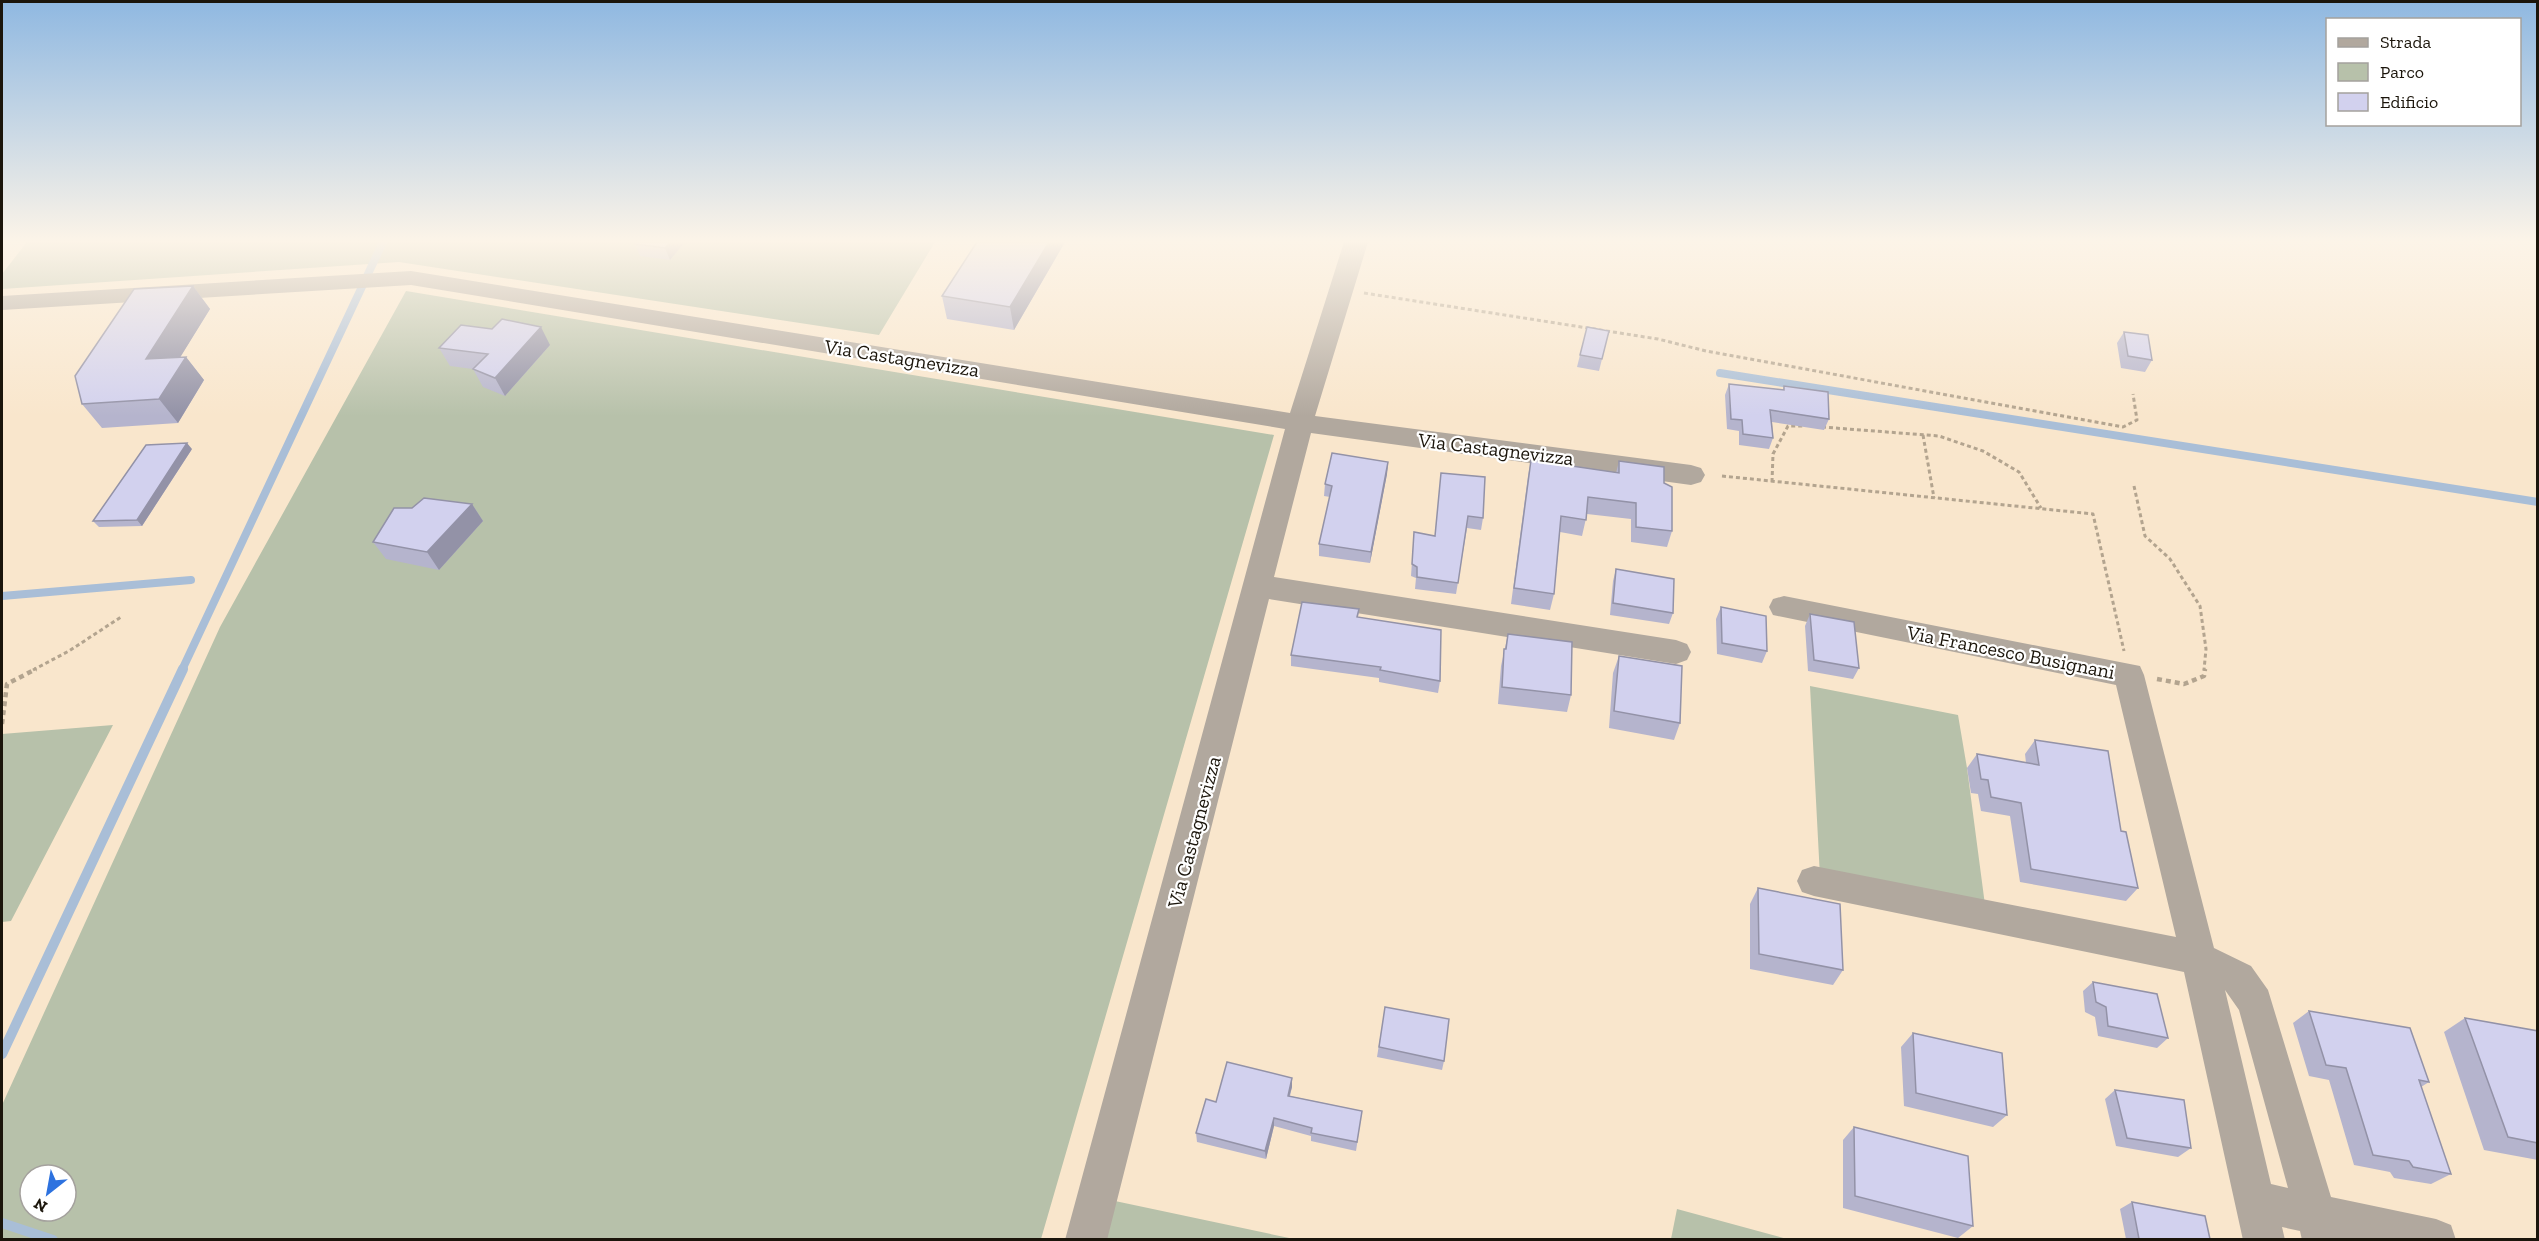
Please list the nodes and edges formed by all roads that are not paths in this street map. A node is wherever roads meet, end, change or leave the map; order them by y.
1 (51, 300) edge
2 (545, 300) edge
3 (1339, 300) edge
4 (2, 303) edge
5 (1300, 423) junction
6 (1691, 475) dead end
7 (1259, 586) junction
8 (1784, 608) dead end
9 (1676, 652) dead end
10 (1814, 881) dead end
11 (2199, 958) junction
12 (2255, 1201) junction
13 (2320, 1228) edge
14 (1086, 1239) edge
15 (2264, 1239) edge
16 (2436, 1239) edge

1 - 4 street, Via Castagnevizza
2 - 5 street, Via Castagnevizza
3 - 5 street
5 - 6 street, Via Castagnevizza
5 - 7 street, Via Castagnevizza
7 - 9 street
7 - 14 street, Via Castagnevizza
8 - 11 street, Via Francesco Busignani
10 - 11 street
11 - 12 street, Via Francesco Busignani
11 - 13 street
12 - 13 street
12 - 15 street, Via Francesco Busignani
13 - 16 street

